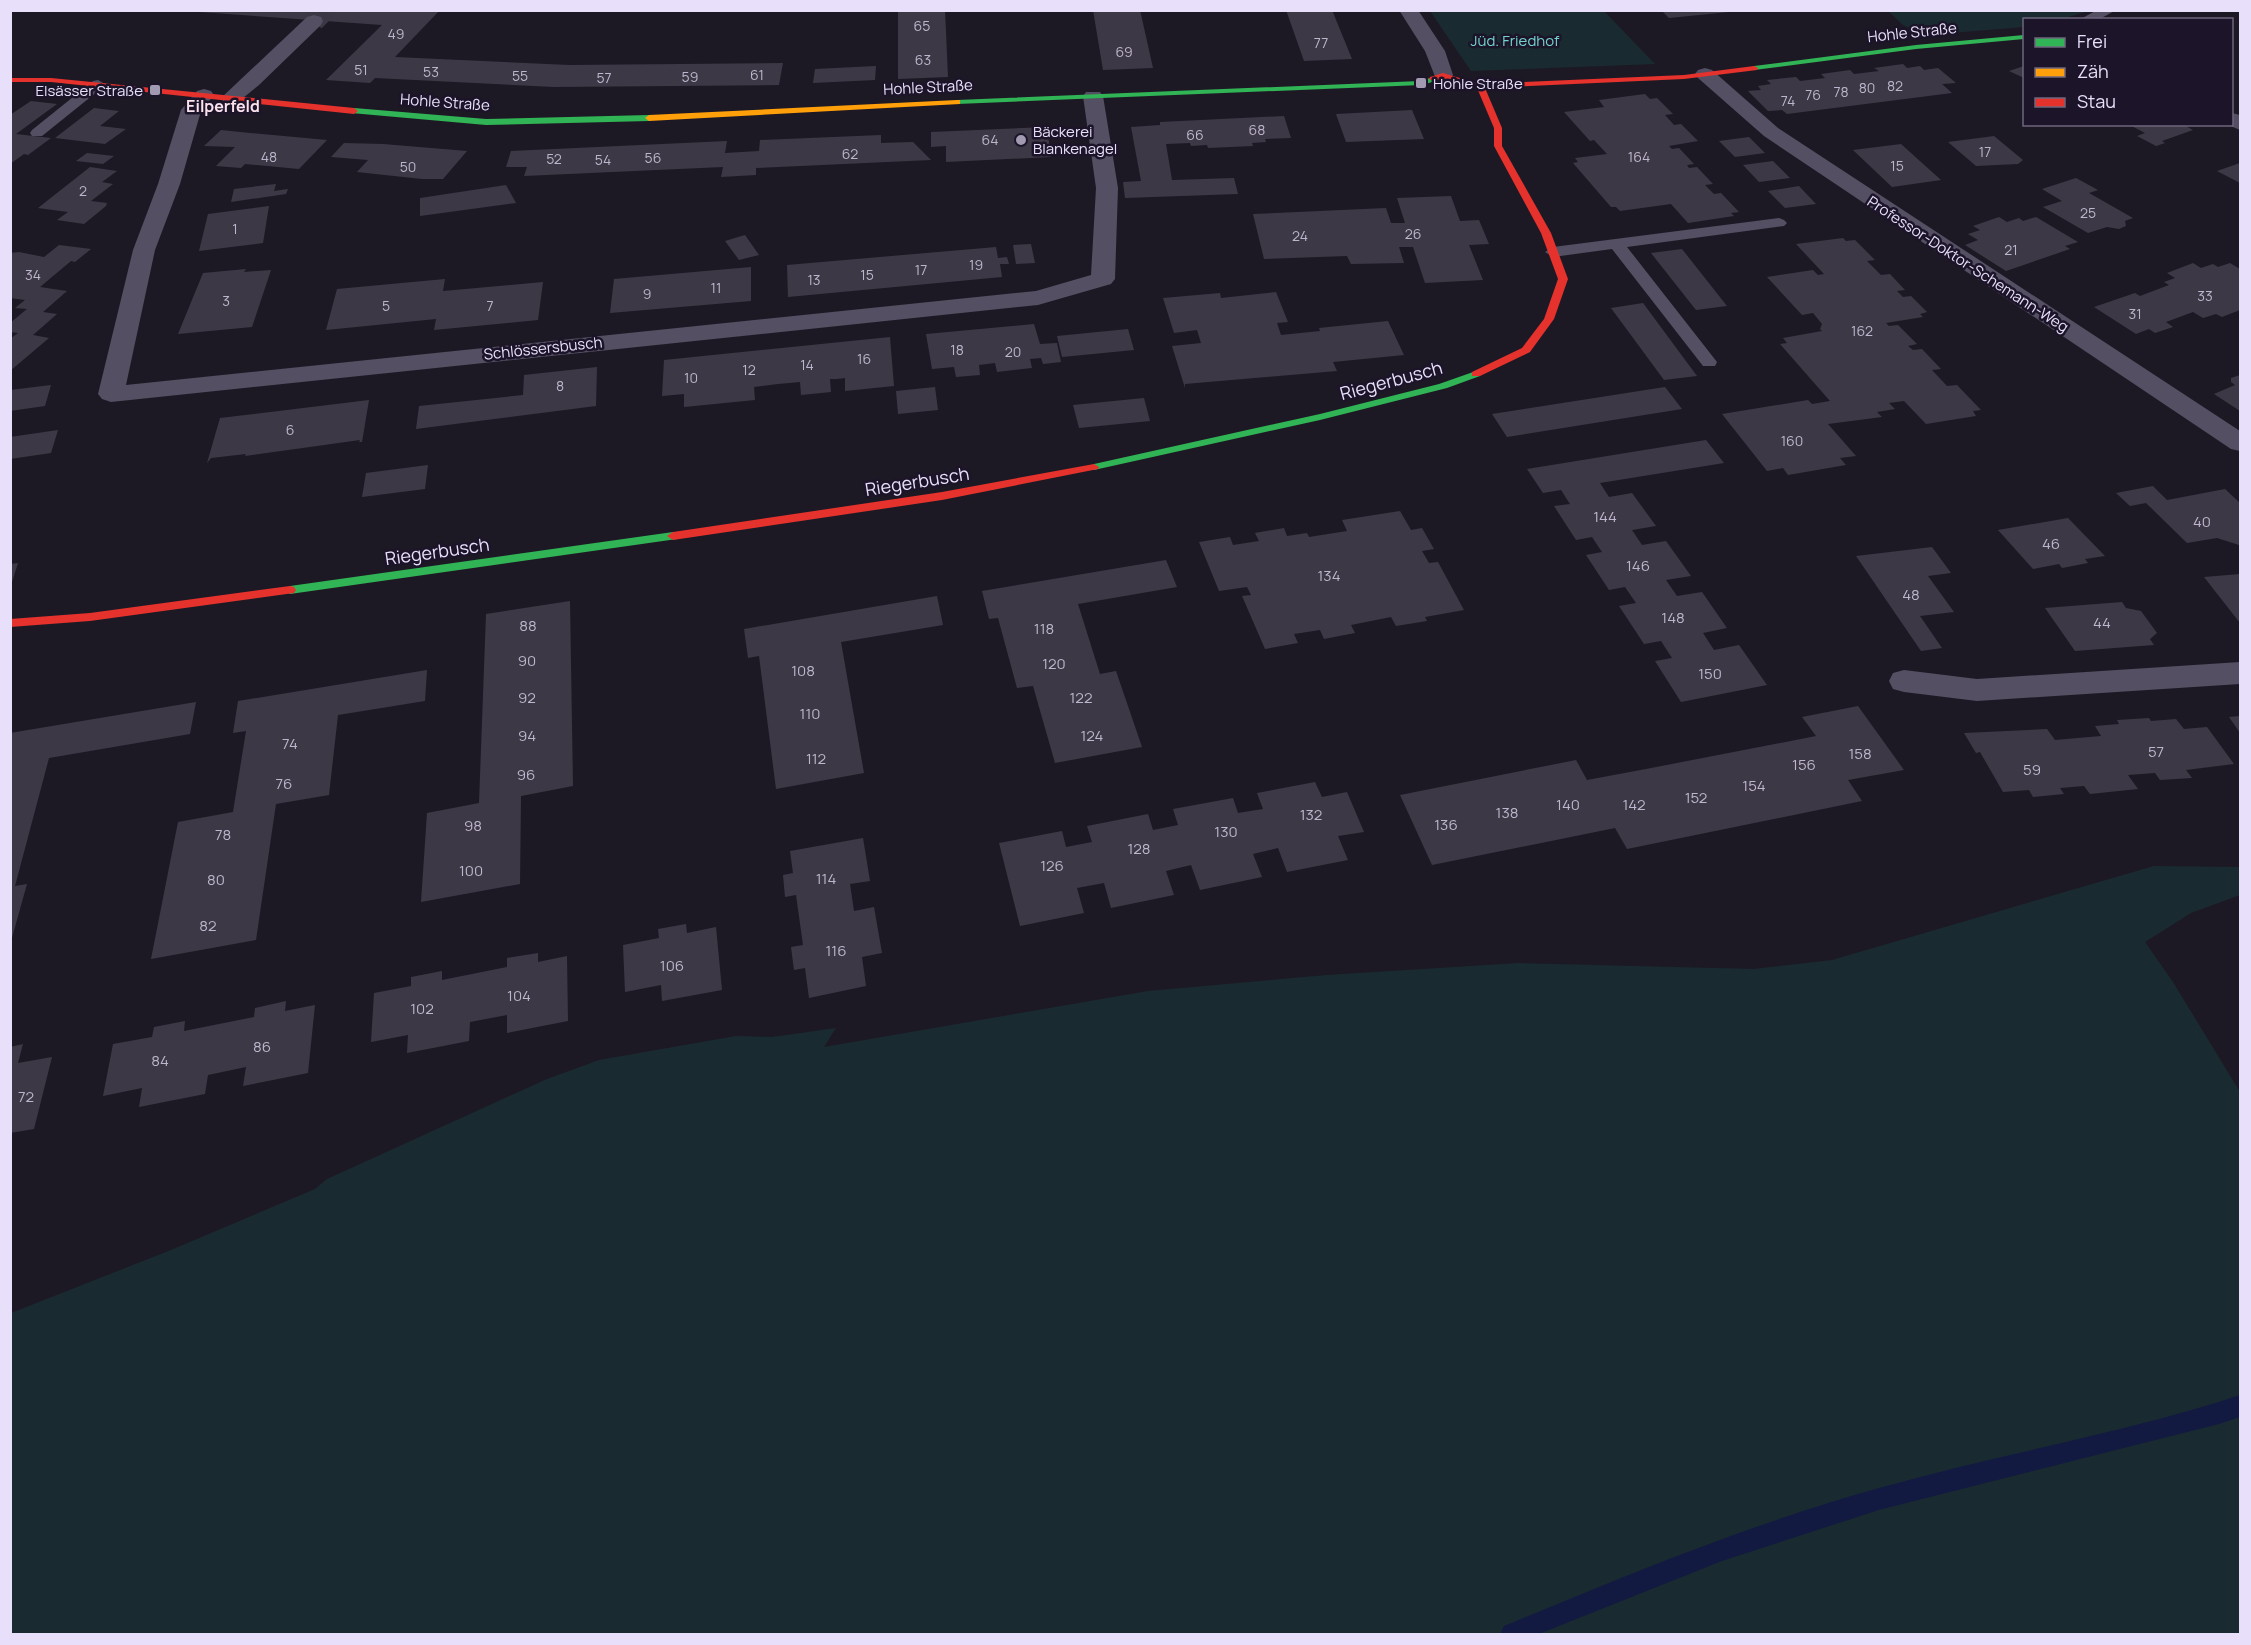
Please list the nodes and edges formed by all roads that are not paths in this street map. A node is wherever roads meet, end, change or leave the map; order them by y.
1 (1408, 10) edge
2 (2110, 10) edge
3 (2090, 18) edge
4 (314, 21) tunnel mouth
5 (2023, 38) edge
6 (1705, 74) junction
7 (1443, 75) junction
8 (10, 80) edge
9 (98, 84) junction
10 (1480, 86) junction
11 (204, 95) junction
12 (1093, 96) junction
13 (231, 98) junction
14 (37, 132) dead end
15 (1779, 223) dead end
16 (1616, 244) junction
17 (1553, 252) junction
18 (1709, 362) dead end
19 (2241, 443) edge
20 (10, 624) edge
21 (2241, 673) edge
22 (1904, 681) dead end

1 - 7 street
2 - 3 lane
4 - 13 street
5 - 6 street, Hohle Straße
6 - 10 street, Hohle Straße
6 - 19 street, Professor-Doktor-Schemann-Weg
7 - 10 street, Hohle Straße
7 - 12 street, Hohle Straße
8 - 9 street, Hohle Straße
9 - 11 street, Hohle Straße
9 - 14 lane
10 - 17 street, Riegerbusch
11 - 12 street, Schlössersbusch
11 - 13 street, Hohle Straße
12 - 13 street, Hohle Straße
15 - 16 lane
16 - 17 lane
16 - 18 lane
17 - 20 street, Riegerbusch
21 - 22 street

